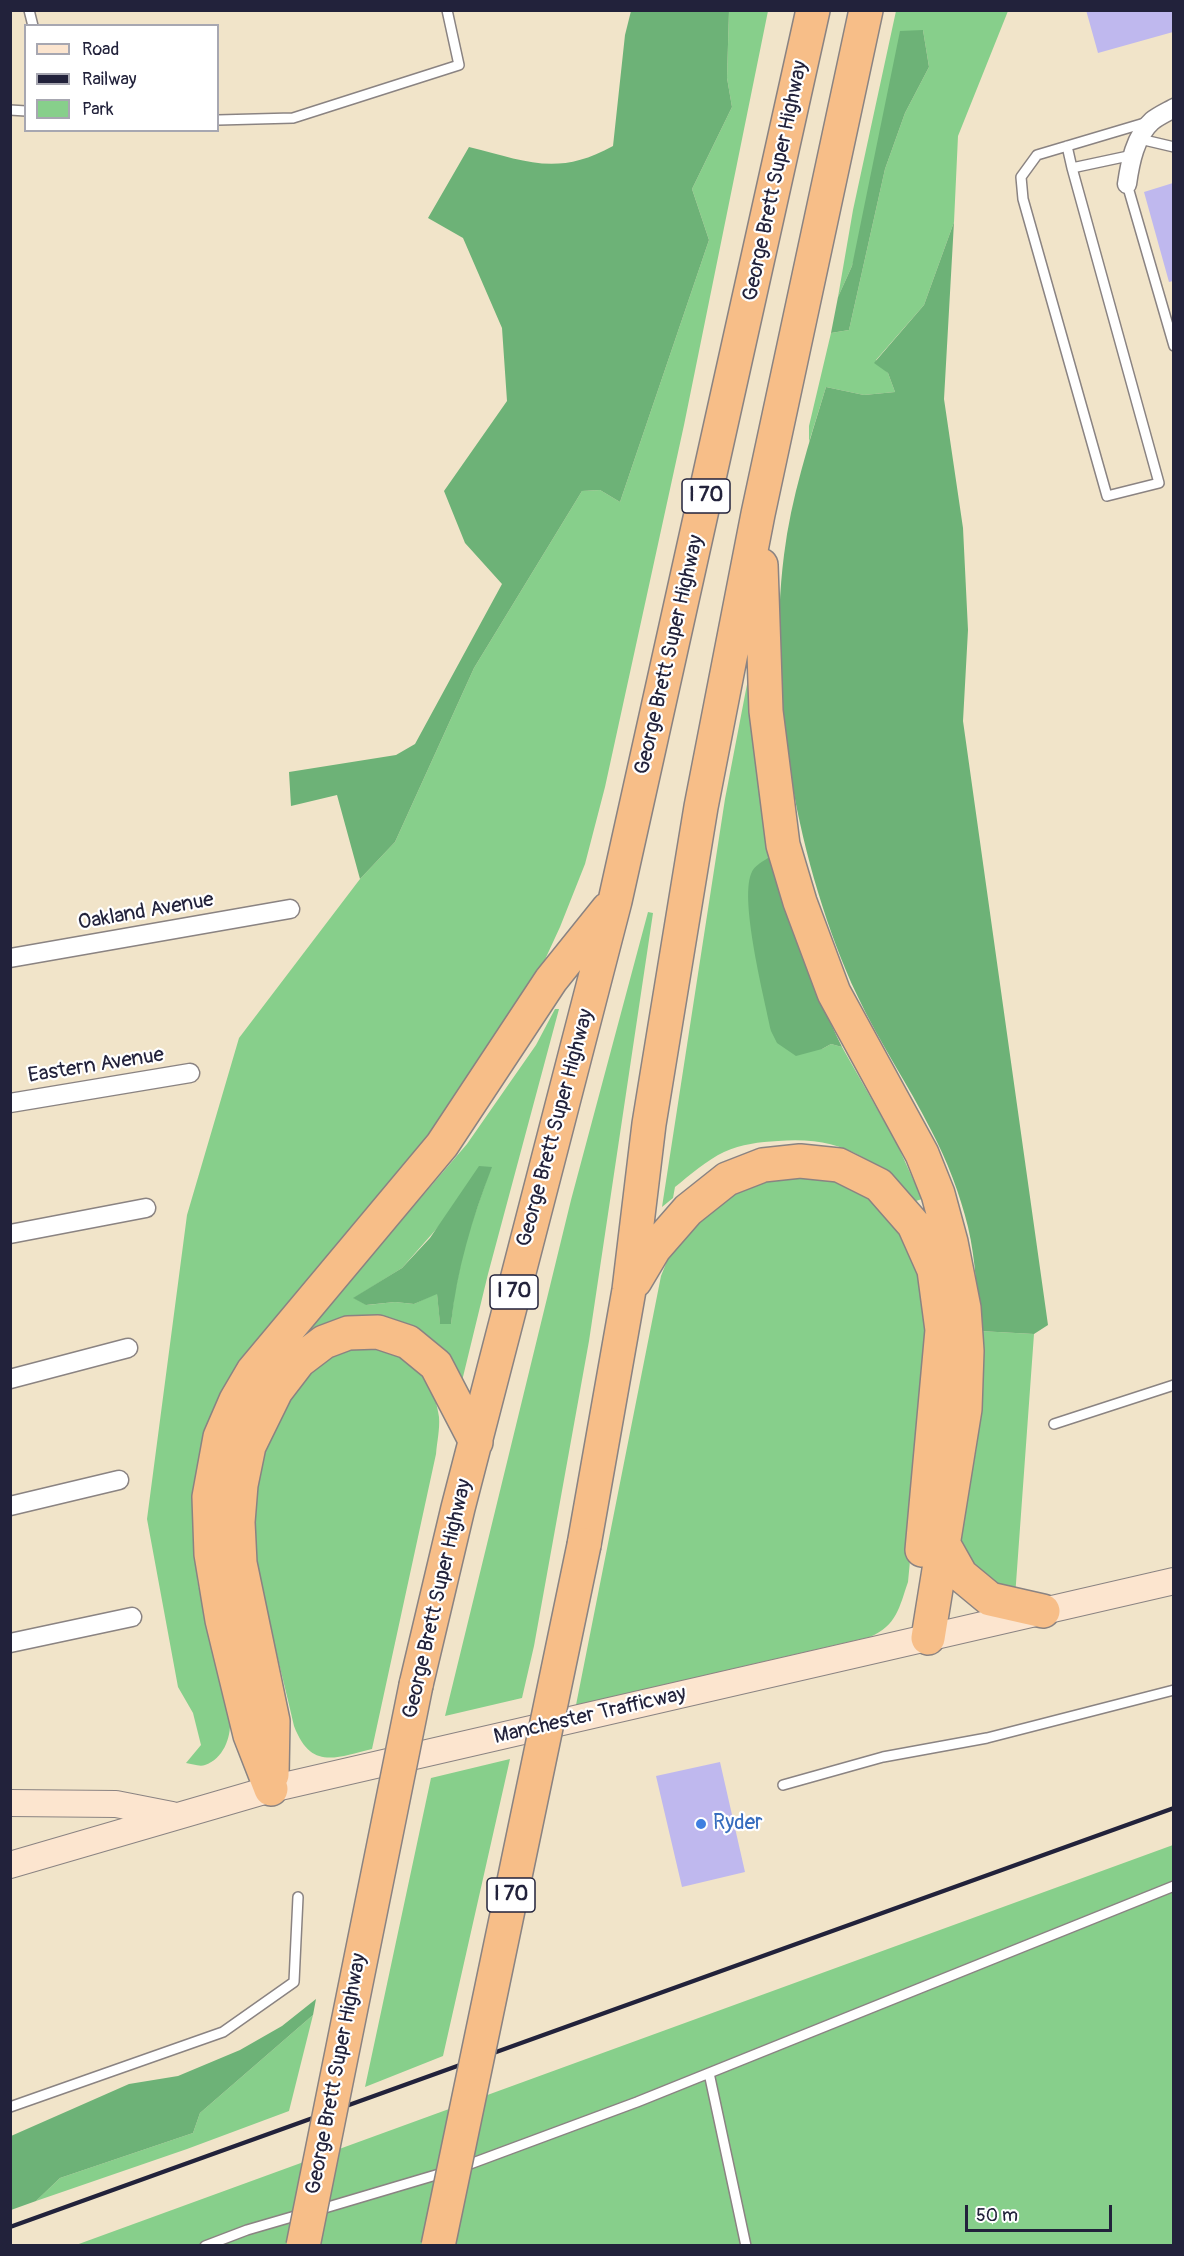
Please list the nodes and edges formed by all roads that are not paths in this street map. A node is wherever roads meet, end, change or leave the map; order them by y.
1 (447, 10) edge
2 (793, 10) edge
3 (813, 10) edge
4 (866, 10) edge
5 (797, 90) junction
6 (1173, 108) edge
7 (219, 120) edge
8 (1152, 121) junction
9 (1067, 146) junction
10 (1136, 147) junction
11 (1173, 147) edge
12 (1072, 168) junction
13 (1127, 184) joint
14 (1173, 346) edge
15 (758, 514) junction
16 (615, 901) junction
17 (290, 909) dead end
18 (10, 958) edge
19 (190, 1073) dead end
20 (10, 1103) edge
21 (146, 1208) dead end
22 (10, 1234) edge
23 (629, 1290) junction
24 (128, 1348) dead end
25 (10, 1379) edge
26 (1173, 1385) edge
27 (1054, 1424) dead end
28 (476, 1442) junction
29 (119, 1480) dead end
30 (10, 1506) edge
31 (943, 1543) junction
32 (1173, 1581) edge
33 (1043, 1611) junction
34 (132, 1617) dead end
35 (928, 1638) junction
36 (10, 1643) edge
37 (1173, 1690) edge
38 (783, 1785) dead end
39 (272, 1789) junction
40 (10, 1803) edge
41 (176, 1815) junction
42 (10, 1865) edge
43 (1173, 1886) edge
44 (298, 1897) dead end
45 (709, 2073) junction
46 (10, 2107) edge
47 (205, 2246) edge
48 (303, 2246) edge
49 (438, 2246) edge
50 (746, 2246) edge

1 - 7 lane
2 - 5 highway
3 - 5 highway, George Brett Super Highway / I 70
4 - 15 highway, I 70
5 - 16 highway, George Brett Super Highway / I 70
6 - 8 street
8 - 9 lane
8 - 10 street
9 - 12 lane
9 - 12 lane
10 - 11 lane
10 - 12 lane
10 - 13 street
13 - 14 lane
15 - 23 highway, I 70
15 - 31 highway
16 - 28 highway, George Brett Super Highway / I 70
16 - 39 highway
17 - 18 street, Oakland Avenue
19 - 20 street, Eastern Avenue
21 - 22 street
23 - 35 highway
23 - 49 highway, I 70, bridge
24 - 25 street
26 - 27 lane
28 - 39 highway
28 - 48 highway, George Brett Super Highway / I 70, bridge
29 - 30 street
31 - 33 highway
31 - 35 highway
32 - 33 main road, Manchester Trafficway
33 - 35 main road, Manchester Trafficway
34 - 36 street
35 - 39 main road, Manchester Trafficway
37 - 38 lane
39 - 41 main road, Manchester Trafficway
40 - 41 main road
41 - 42 main road, Manchester Trafficway
43 - 45 lane
44 - 46 lane
45 - 47 lane
45 - 50 lane

